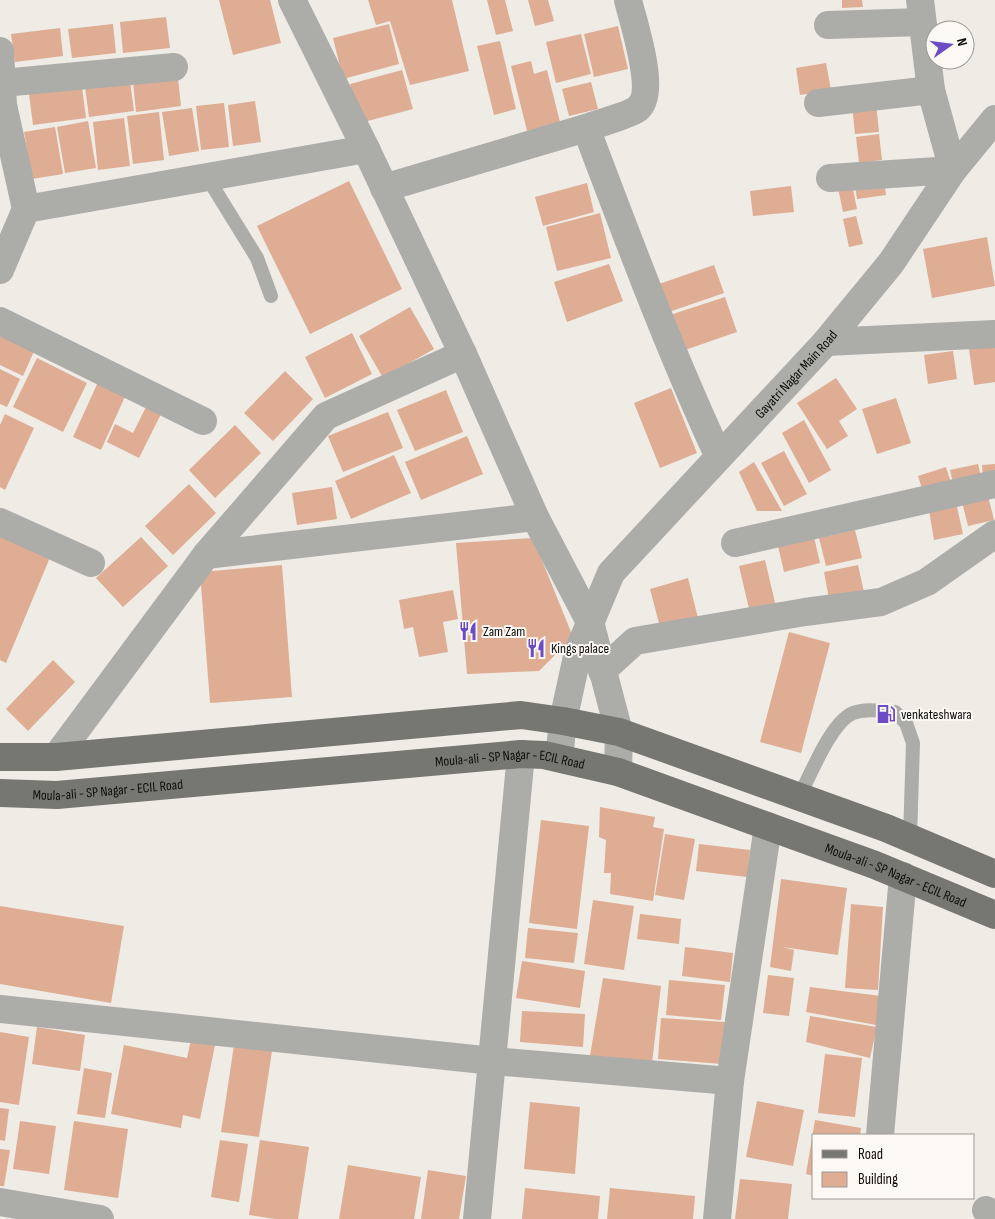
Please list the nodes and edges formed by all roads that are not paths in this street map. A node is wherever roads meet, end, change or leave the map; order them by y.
1 (292, 0) edge
2 (628, 0) edge
3 (922, 11) edge
4 (828, 25) dead end
5 (0, 51) edge
6 (174, 68) dead end
7 (931, 90) junction
8 (2, 97) edge
9 (818, 103) dead end
10 (995, 119) edge
11 (586, 128) junction
12 (366, 149) junction
13 (953, 170) junction
14 (207, 177) junction
15 (830, 178) dead end
16 (384, 188) junction
17 (26, 209) junction
18 (0, 270) edge
19 (270, 296) dead end
20 (0, 321) edge
21 (995, 334) edge
22 (826, 342) junction
23 (463, 354) junction
24 (203, 421) dead end
25 (719, 457) junction
26 (995, 484) edge
27 (535, 517) junction
28 (0, 522) edge
29 (995, 534) edge
30 (735, 543) dead end
31 (206, 555) junction
32 (91, 563) dead end
33 (590, 622) junction
34 (602, 671) junction
35 (563, 721) junction
36 (619, 732) junction
37 (521, 754) junction
38 (0, 757) edge
39 (56, 757) junction
40 (559, 758) junction
41 (618, 772) junction
42 (0, 793) edge
43 (798, 797) junction
44 (768, 826) junction
45 (910, 838) junction
46 (995, 874) edge
47 (903, 876) junction
48 (995, 915) edge
49 (0, 1009) edge
50 (493, 1062) junction
51 (730, 1080) junction
52 (880, 1134) edge
53 (0, 1202) edge
54 (100, 1219) edge
55 (477, 1219) edge
56 (717, 1219) edge

1 - 12 street
2 - 11 street
3 - 4 street
3 - 7 street
5 - 8 street
6 - 8 street
7 - 9 street
7 - 13 street
8 - 17 street
10 - 13 street, Gayatri Nagar Main Road
11 - 16 street
11 - 25 street
12 - 14 street
12 - 16 street
13 - 15 street
13 - 22 street, Gayatri Nagar Main Road
14 - 17 street
14 - 19 lane
16 - 23 street
17 - 18 street
20 - 24 street
21 - 22 street
22 - 25 street, Gayatri Nagar Main Road
23 - 27 street
23 - 31 street
25 - 33 street, Gayatri Nagar Main Road
26 - 30 street
27 - 31 street
27 - 33 street
28 - 32 street
29 - 34 street
31 - 39 street
33 - 34 street
33 - 35 street, Gayatri Nagar Main Road
34 - 36 street
35 - 36 main road
35 - 39 main road
35 - 40 street, Gayatri Nagar Main Road
36 - 41 street
36 - 43 main road
37 - 40 main road, Moula-ali - SP Nagar - ECIL Road
37 - 42 main road, Moula-ali - SP Nagar - ECIL Road
37 - 50 street
38 - 39 main road
40 - 41 main road, Moula-ali - SP Nagar - ECIL Road
41 - 44 main road, Moula-ali - SP Nagar - ECIL Road
43 - 45 main road
43 - 45 lane
44 - 47 main road, Moula-ali - SP Nagar - ECIL Road
44 - 51 street
45 - 46 main road
47 - 48 main road, Moula-ali - SP Nagar - ECIL Road
47 - 52 street
49 - 50 street
50 - 51 street
50 - 55 street
51 - 56 street
53 - 54 street

